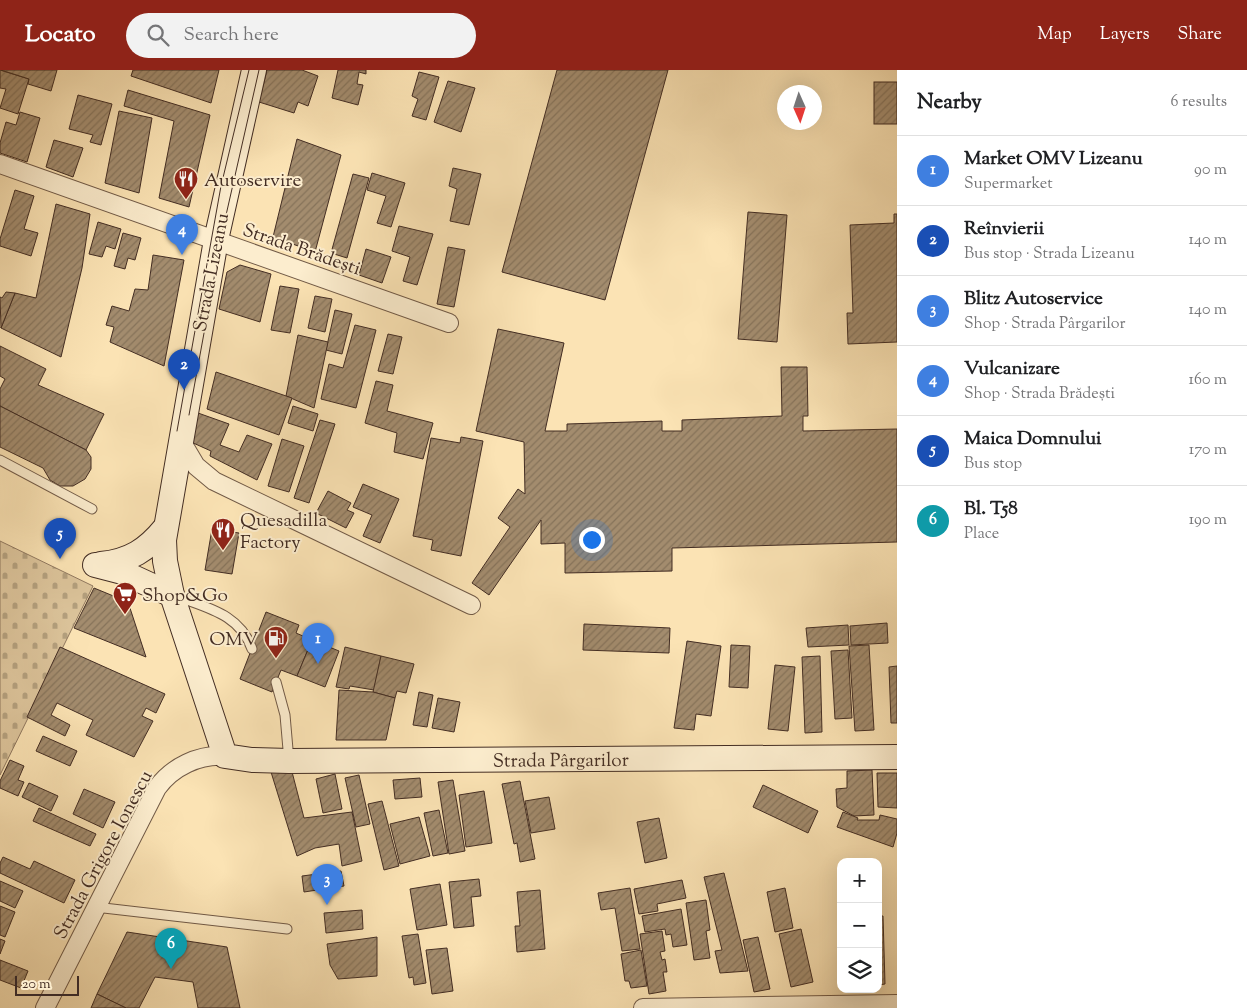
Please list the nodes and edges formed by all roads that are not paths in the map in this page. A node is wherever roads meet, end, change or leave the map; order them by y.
1 (254, 70) edge
2 (0, 164) edge
3 (216, 240) junction
4 (449, 322) dead end
5 (180, 439) junction
6 (0, 460) edge
7 (92, 509) dead end
8 (165, 528) junction
9 (172, 595) junction
10 (471, 605) dead end
11 (252, 649) dead end
12 (276, 682) dead end
13 (225, 756) junction
14 (897, 757) edge
15 (289, 761) junction
16 (95, 907) junction
17 (287, 929) dead end
18 (897, 1004) edge
19 (45, 1008) edge
20 (643, 1008) edge

1 - 3 street, Strada Lizeanu
2 - 3 street, Strada Brădești
3 - 4 street, Strada Brădești
3 - 5 street, Strada Lizeanu
5 - 8 street, Strada Lizeanu
5 - 10 street
6 - 7 lane
8 - 9 street, Strada Lizeanu
8 - 9 street
9 - 11 lane
9 - 13 street, Strada Lizeanu
12 - 15 lane
13 - 15 street, Strada Pârgarilor
13 - 16 street, Strada Grigore Ionescu
14 - 15 street, Strada Pârgarilor
16 - 17 lane
16 - 19 street, Strada Grigore Ionescu
18 - 20 street

